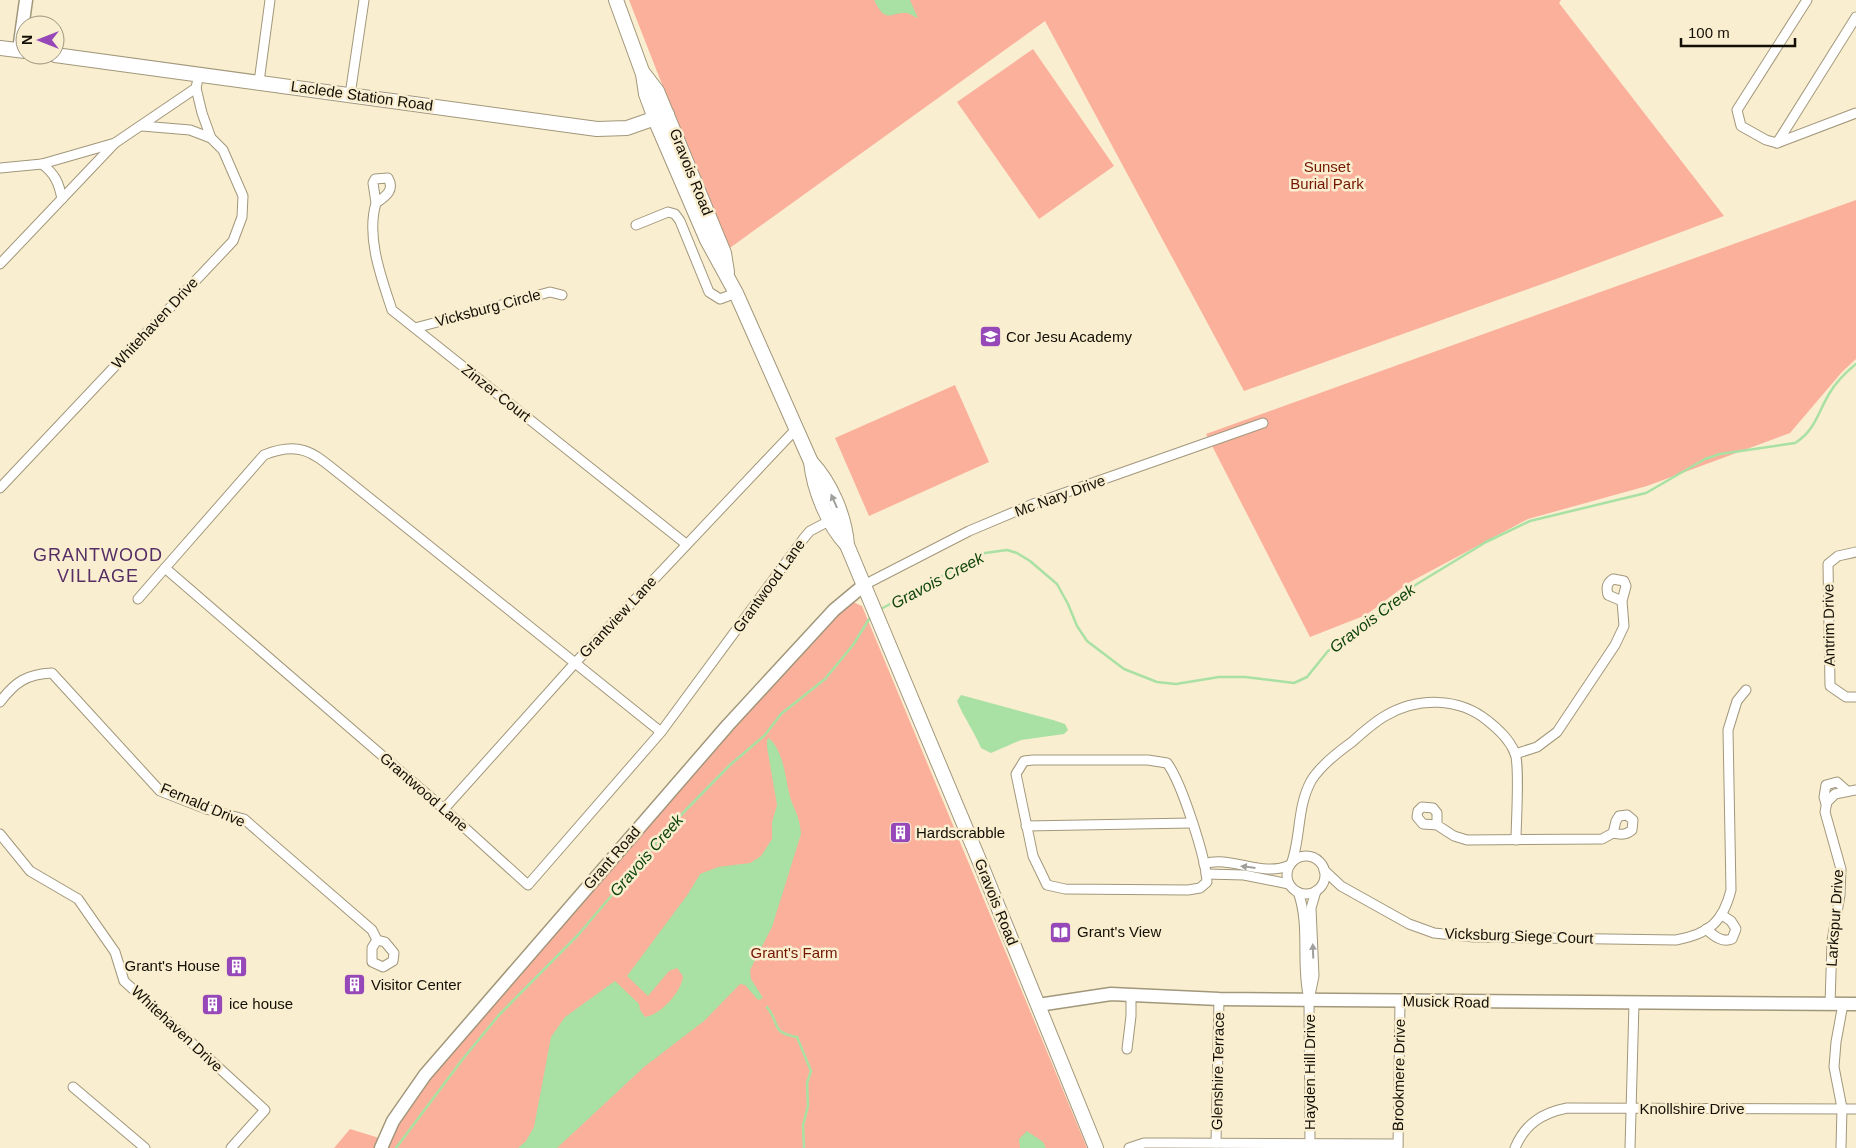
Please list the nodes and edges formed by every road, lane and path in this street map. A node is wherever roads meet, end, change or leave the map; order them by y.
1 (26, 0) edge
2 (270, 0) edge
3 (364, 0) edge
4 (616, 0) edge
5 (1807, 0) edge
6 (25, 15) edge
7 (1856, 17) edge
8 (0, 48) edge
9 (15, 50) edge
10 (65, 57) edge
11 (197, 81) junction
12 (259, 82) junction
13 (350, 95) junction
14 (1856, 113) edge
15 (661, 116) junction
16 (142, 126) junction
17 (634, 127) junction
18 (663, 137) junction
19 (211, 138) junction
20 (115, 143) junction
21 (1777, 143) junction
22 (42, 164) junction
23 (0, 168) edge
24 (62, 199) junction
25 (376, 203) dead end
26 (636, 225) dead end
27 (0, 264) edge
28 (727, 275) junction
29 (736, 293) junction
30 (562, 295) dead end
31 (415, 328) junction
32 (1262, 423) dead end
33 (796, 429) junction
34 (811, 462) junction
35 (0, 488) edge
36 (830, 520) junction
37 (686, 544) junction
38 (847, 545) junction
39 (1856, 552) edge
40 (166, 568) junction
41 (864, 585) junction
42 (138, 599) dead end
43 (1622, 601) dead end
44 (576, 663) junction
45 (1746, 690) dead end
46 (1856, 697) edge
47 (0, 702) edge
48 (661, 732) junction
49 (1516, 754) junction
50 (1846, 790) junction
51 (1856, 790) edge
52 (1826, 804) junction
53 (444, 808) junction
54 (1191, 823) junction
55 (1436, 824) dead end
56 (1026, 826) junction
57 (1613, 833) dead end
58 (0, 834) edge
59 (1299, 840) junction
60 (1516, 840) junction
61 (1311, 857) junction
62 (1291, 863) junction
63 (1205, 869) junction
64 (1324, 870) junction
65 (1289, 884) junction
66 (1342, 886) junction
67 (1318, 890) junction
68 (1298, 892) junction
69 (1722, 915) junction
70 (1706, 929) junction
71 (377, 940) dead end
72 (1131, 994) junction
73 (1219, 999) junction
74 (1310, 1000) junction
75 (1400, 1001) junction
76 (1634, 1003) junction
77 (1836, 1004) junction
78 (1856, 1004) edge
79 (1038, 1006) junction
80 (1127, 1049) dead end
81 (73, 1087) dead end
82 (1842, 1108) junction
83 (1632, 1109) junction
84 (1856, 1109) edge
85 (1216, 1142) junction
86 (1310, 1144) junction
87 (1398, 1146) edge
88 (145, 1148) edge
89 (231, 1148) edge
90 (381, 1148) edge
91 (1096, 1148) edge
92 (1129, 1148) edge
93 (1515, 1148) edge
94 (1630, 1148) edge
95 (1841, 1148) edge

1 - 6 street
2 - 12 street
3 - 13 street
4 - 15 main road, Gravois Road
5 - 21 street
7 - 21 street
8 - 9 main road
10 - 11 main road, Laclede Station Road
11 - 12 main road, Laclede Station Road
11 - 16 street
11 - 19 street, Whitehaven Drive
12 - 13 main road, Laclede Station Road
13 - 17 main road, Laclede Station Road
14 - 21 street
15 - 17 main road, Laclede Station Road
15 - 18 main road, Gravois Road
15 - 28 main road, Gravois Road
16 - 19 street
16 - 20 street
17 - 18 main road
18 - 28 main road, Gravois Road
19 - 35 street, Whitehaven Drive
20 - 22 street
20 - 24 street
22 - 23 street
22 - 24 street
24 - 27 street
25 - 31 street, Zinzer Court
26 - 29 street
28 - 29 main road, Gravois Road
29 - 33 main road, Gravois Road
30 - 31 street, Vicksburg Circle
31 - 37 street, Zinzer Court
32 - 41 street, Mc Nary Drive
33 - 34 main road, Gravois Road
33 - 37 street, Grantview Lane
34 - 36 main road, Gravois Road
38 -> 34 main road, Gravois Road
36 - 38 main road, Gravois Road
36 - 48 street, Grantwood Lane
37 - 44 street, Grantview Lane
38 - 41 main road, Gravois Road
39 - 46 street, Antrim Drive
40 - 42 street
40 - 44 street
40 - 53 street, Grantwood Lane
41 - 79 main road, Gravois Road
41 - 90 street, Grant Road
43 - 49 street
44 - 48 street
44 - 53 street, Grantview Lane
45 - 69 street, Vicksburg Siege Court
47 - 71 street, Fernald Drive
48 - 53 street, Grantwood Lane
49 - 59 street
49 - 60 street
50 - 51 street
50 - 52 street
50 - 52 street, Larkspur Drive
52 - 77 street, Larkspur Drive
54 - 56 street
54 - 56 street
54 - 63 street
55 - 60 street
56 - 63 street
57 - 60 street
58 - 89 street, Whitehaven Drive
59 - 61 street
59 - 62 street
61 - 62 street
61 - 64 street
62 -> 63 street
62 - 65 street
63 - 65 street
64 - 66 street, Vicksburg Siege Court
64 - 67 street
65 - 68 street
66 - 67 street
66 - 70 street, Vicksburg Siege Court
67 - 68 street
74 -> 67 street
68 - 74 street
69 - 70 street, Vicksburg Siege Court
69 - 70 street
72 - 73 street, Musick Road
72 - 79 street, Musick Road
72 - 80 street
73 - 74 street, Musick Road
73 - 85 street, Glenshire Terrace
74 - 75 street, Musick Road
74 - 86 street, Hayden Hill Drive
75 - 76 street, Musick Road
75 - 87 street, Brookmere Drive
76 - 77 street, Musick Road
76 - 83 street
77 - 78 street, Musick Road
77 - 82 street, Larkspur Drive
79 - 91 main road, Gravois Road
81 - 88 street
82 - 83 street, Knollshire Drive
82 - 84 street, Knollshire Drive
82 - 95 street, Larkspur Drive
83 - 93 street, Knollshire Drive
83 - 94 street
85 - 86 street
85 - 92 street
86 - 87 street

